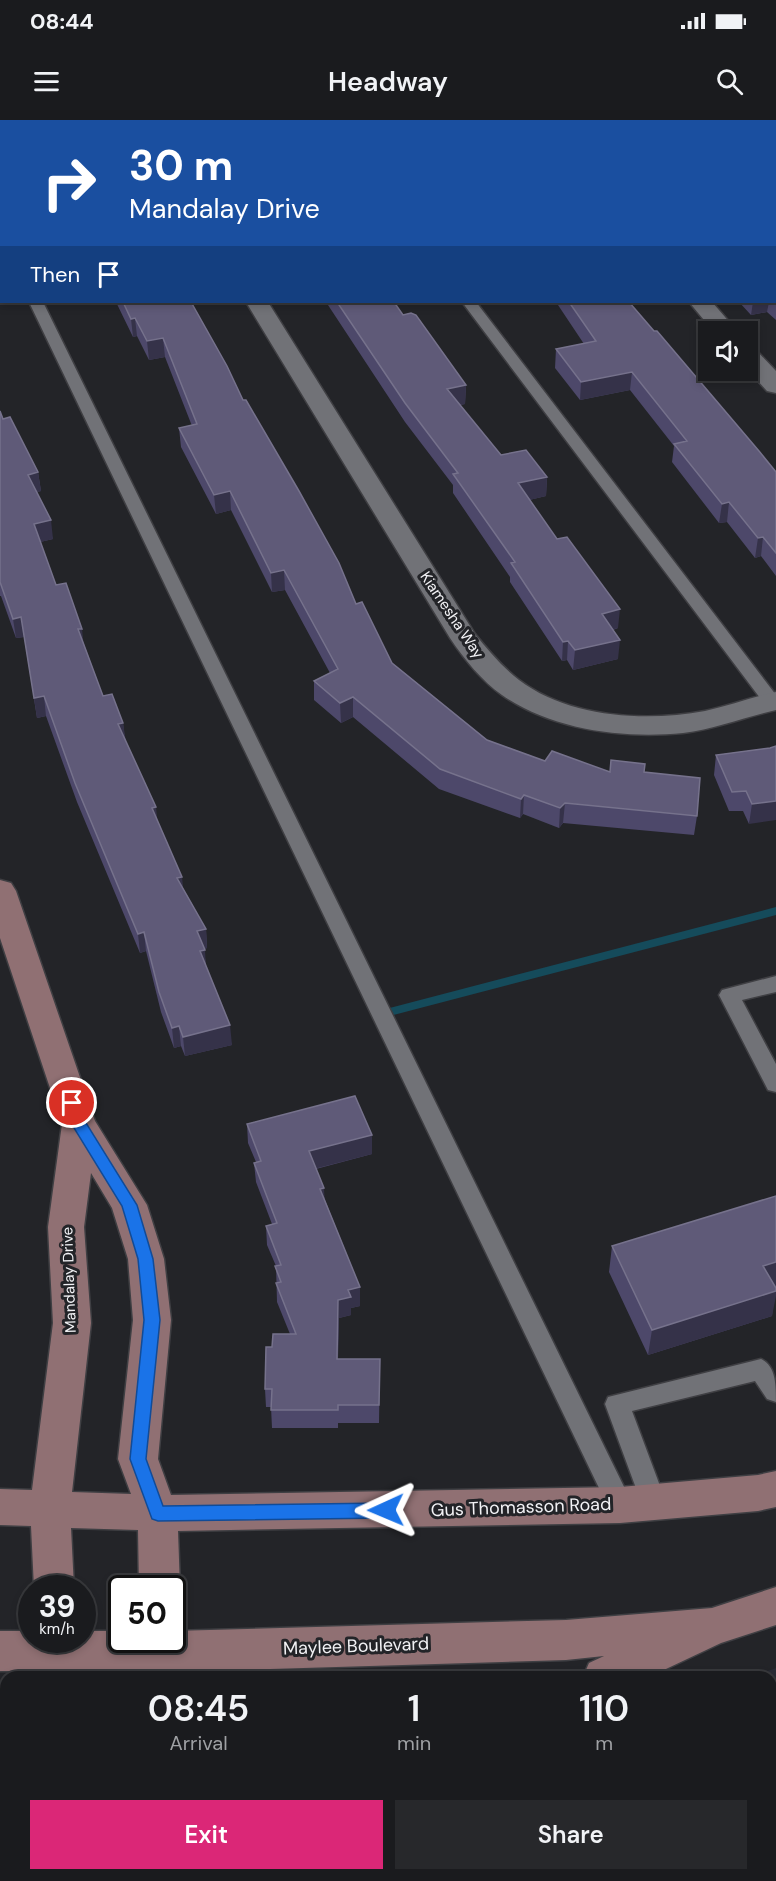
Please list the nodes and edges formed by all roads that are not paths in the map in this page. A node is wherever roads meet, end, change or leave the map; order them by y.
1 (36, 303) edge
2 (258, 303) edge
3 (470, 303) edge
4 (701, 303) edge
5 (717, 321) edge
6 (758, 366) edge
7 (776, 386) edge
8 (774, 701) edge
9 (0, 891) edge
10 (776, 984) edge
11 (776, 1084) edge
12 (79, 1124) junction
13 (768, 1367) edge
14 (776, 1392) edge
15 (776, 1488) edge
16 (636, 1503) junction
17 (0, 1507) edge
18 (50, 1508) junction
19 (158, 1513) junction
20 (53, 1575) edge
21 (159, 1575) edge
22 (776, 1606) edge
23 (712, 1627) junction
24 (0, 1651) edge
25 (57, 1656) edge
26 (161, 1656) edge
27 (617, 1671) edge

1 - 16 lane
2 - 8 street, Kiamesha Way
3 - 8 lane
4 - 5 street
6 - 7 street
9 - 12 main road, Mandalay Drive
10 - 11 lane
12 - 18 main road, Mandalay Drive
12 - 19 main road, Mandalay Drive
13 - 14 lane
13 - 16 lane
15 - 16 main road, Gus Thomasson Road
16 - 19 main road, Gus Thomasson Road
17 - 18 main road
18 - 19 main road, Gus Thomasson Road
18 - 20 main road
19 - 21 main road
22 - 23 main road
23 - 26 main road, Maylee Boulevard
23 - 27 main road
24 - 25 main road, Maylee Boulevard
25 - 26 main road, Maylee Boulevard

